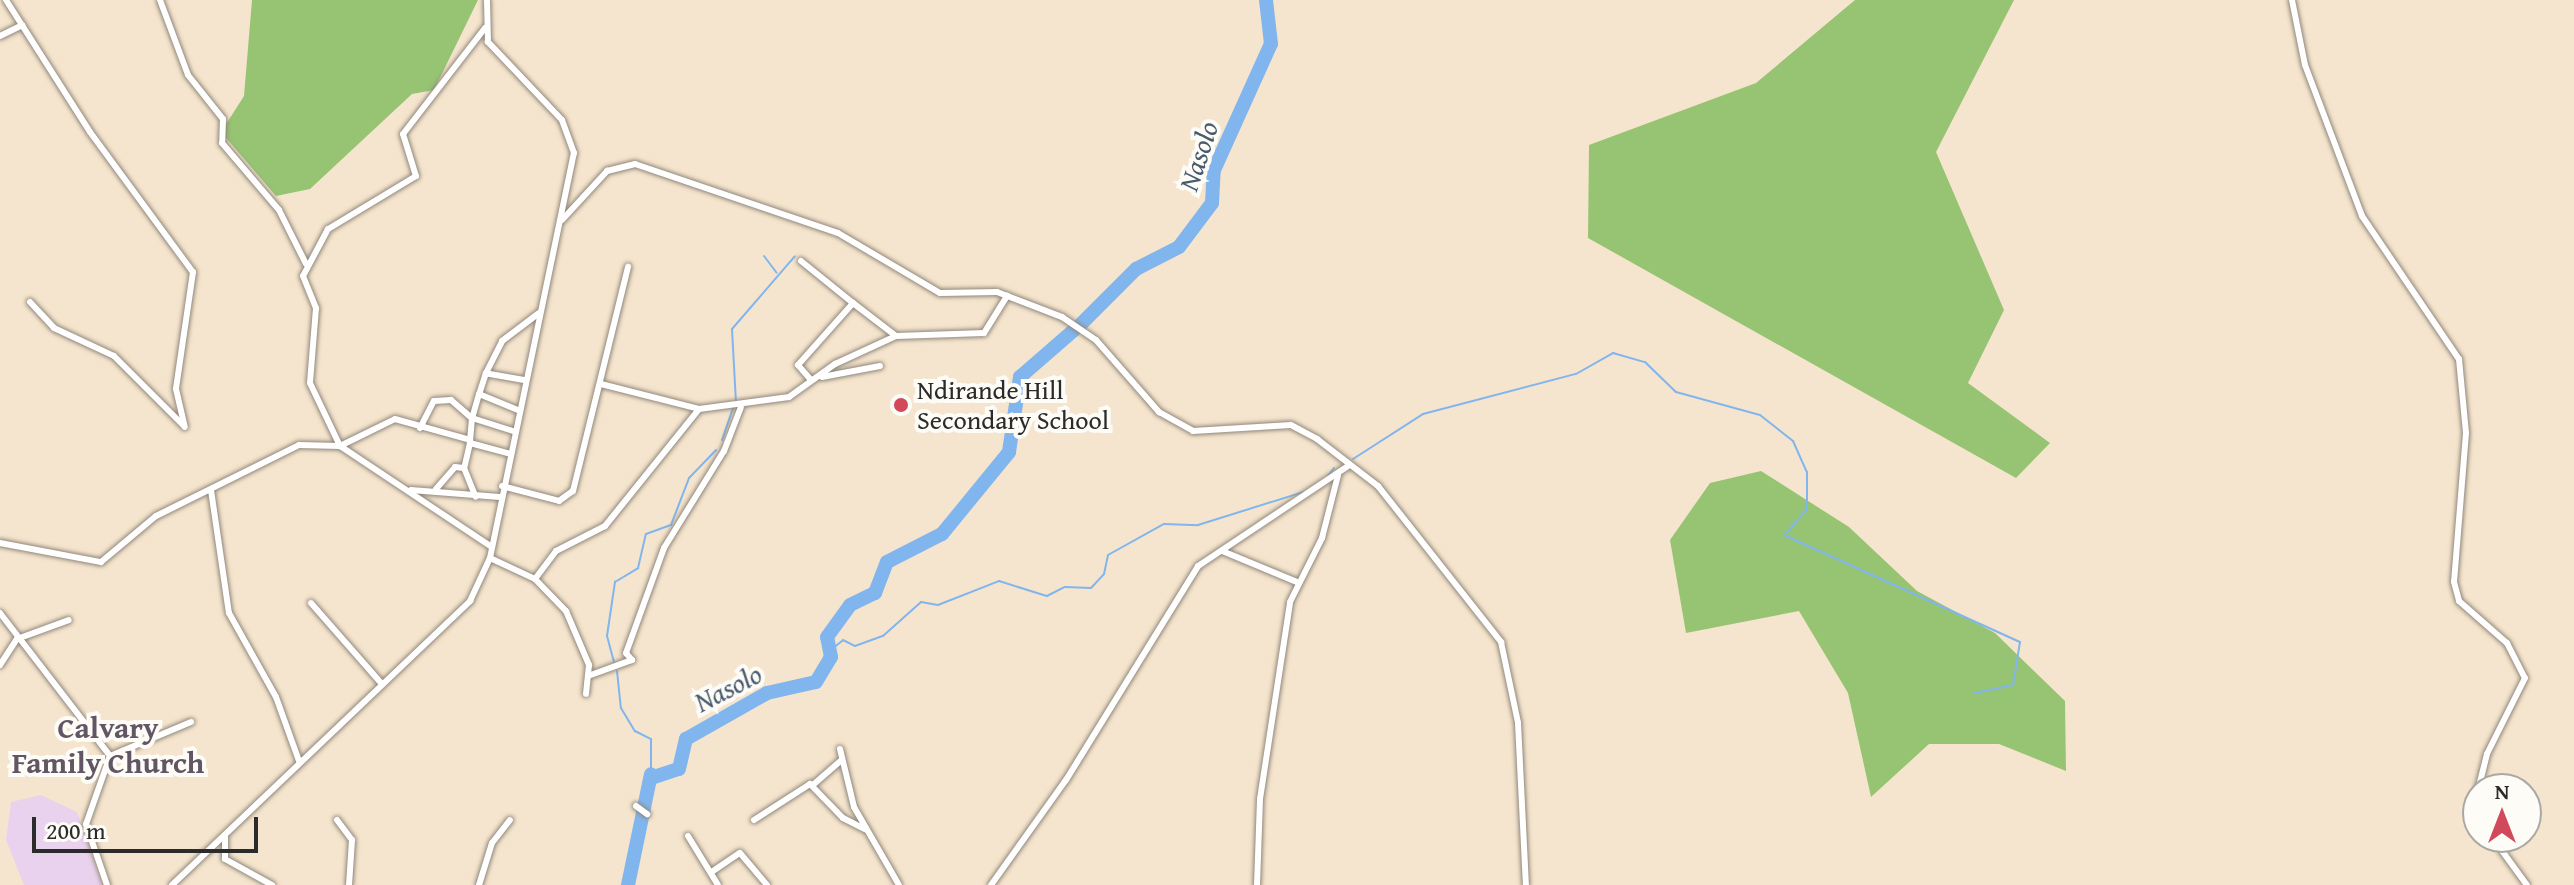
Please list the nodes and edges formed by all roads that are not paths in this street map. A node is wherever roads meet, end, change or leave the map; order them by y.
1 (6, 0) edge
2 (160, 0) edge
3 (487, 0) edge
4 (2292, 0) edge
5 (23, 25) junction
6 (485, 28) junction
7 (0, 36) edge
8 (562, 220) junction
9 (801, 261) dead end
10 (306, 264) junction
11 (628, 267) dead end
12 (1007, 296) junction
13 (30, 302) dead end
14 (853, 303) junction
15 (539, 313) junction
16 (896, 336) junction
17 (880, 366) dead end
18 (486, 373) junction
19 (815, 379) junction
20 (524, 380) junction
21 (601, 384) junction
22 (479, 394) junction
23 (741, 407) junction
24 (699, 409) junction
25 (518, 410) junction
26 (472, 418) junction
27 (420, 428) junction
28 (513, 431) junction
29 (470, 442) junction
30 (340, 446) junction
31 (508, 453) junction
32 (1348, 466) junction
33 (464, 468) junction
34 (1338, 475) junction
35 (502, 486) junction
36 (436, 489) junction
37 (211, 490) junction
38 (411, 490) junction
39 (476, 497) junction
40 (500, 497) junction
41 (0, 543) edge
42 (492, 547) junction
43 (1222, 551) junction
44 (490, 558) junction
45 (535, 579) junction
46 (1297, 582) junction
47 (311, 603) dead end
48 (0, 613) edge
49 (69, 620) dead end
50 (17, 639) junction
51 (0, 665) edge
52 (588, 676) junction
53 (382, 684) junction
54 (586, 694) dead end
55 (191, 722) dead end
56 (840, 749) dead end
57 (110, 756) junction
58 (842, 758) junction
59 (299, 761) junction
60 (2482, 773) edge
61 (810, 784) junction
62 (636, 806) dead end
63 (647, 814) dead end
64 (337, 820) dead end
65 (510, 820) dead end
66 (754, 820) dead end
67 (865, 829) junction
68 (688, 836) dead end
69 (225, 837) junction
70 (2504, 853) edge
71 (713, 871) junction
72 (107, 885) edge
73 (172, 885) edge
74 (272, 885) edge
75 (349, 885) edge
76 (479, 885) edge
77 (718, 885) edge
78 (767, 885) edge
79 (899, 885) edge
80 (991, 885) edge
81 (1257, 885) edge
82 (1526, 885) edge
83 (2527, 885) edge

1 - 5 street
2 - 10 street
3 - 6 street
4 - 60 street
5 - 7 street
5 - 13 street
6 - 8 street
6 - 10 street
8 - 12 street
8 - 15 street
9 - 14 street
10 - 30 street
11 - 21 street
12 - 16 street
12 - 32 street
14 - 16 street
14 - 19 street
15 - 18 street
15 - 20 street
16 - 19 street
17 - 19 street
18 - 20 street
18 - 22 street
19 - 23 street
20 - 25 street
21 - 24 street
21 - 35 street
22 - 25 street
22 - 26 street
23 - 24 street
23 - 52 street
24 - 45 street
25 - 28 street
26 - 27 street
26 - 28 street
26 - 29 street
27 - 29 street
27 - 30 street
28 - 31 street
29 - 31 street
29 - 33 street
30 - 37 street
30 - 38 street
31 - 35 street
32 - 34 street
32 - 82 street
33 - 36 street
33 - 39 street
34 - 43 street
34 - 46 street
35 - 40 street
36 - 38 street
36 - 39 street
37 - 41 street
37 - 59 street
38 - 42 street
39 - 40 street
40 - 42 street
42 - 44 street
43 - 46 street
43 - 80 street
44 - 45 street
44 - 53 street
45 - 52 street
46 - 81 street
47 - 53 street
48 - 50 street
49 - 50 street
50 - 51 street
50 - 57 street
52 - 54 street
53 - 59 street
55 - 57 street
56 - 58 street
57 - 72 street
58 - 61 street
58 - 67 street
59 - 69 street
61 - 66 street
61 - 67 street
62 - 63 street
64 - 75 street
65 - 76 street
67 - 79 street
68 - 71 street
69 - 73 street
69 - 74 street
70 - 83 street
71 - 77 street
71 - 78 street

